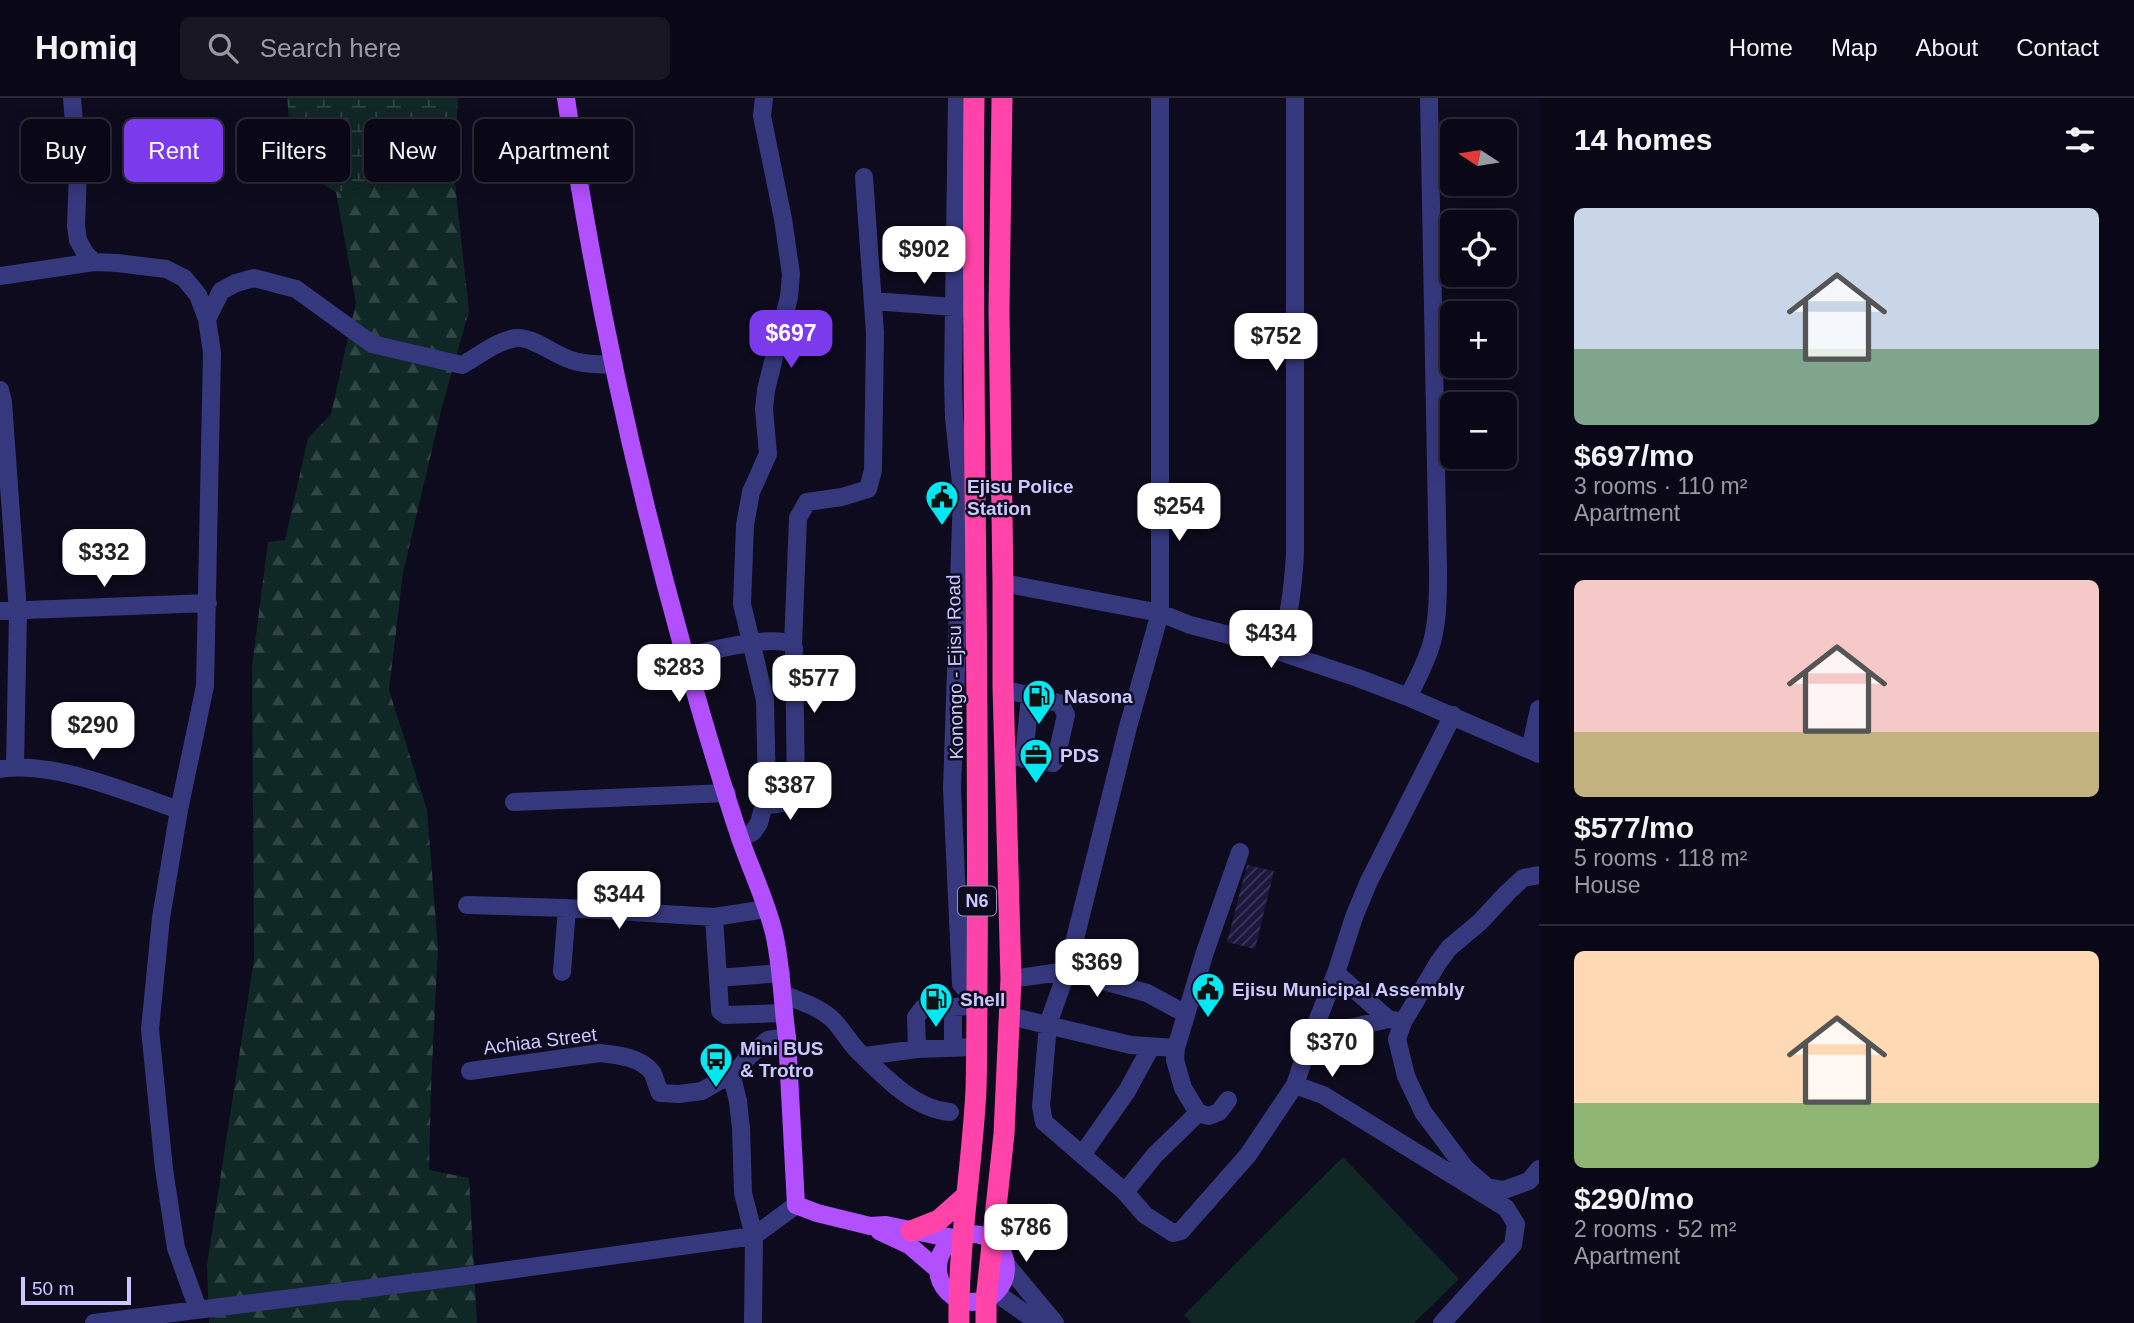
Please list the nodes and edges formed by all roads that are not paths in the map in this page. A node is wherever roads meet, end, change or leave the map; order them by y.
1 (72, 98) edge
2 (566, 98) edge
3 (764, 98) edge
4 (957, 98) edge
5 (974, 98) edge
6 (1002, 98) edge
7 (1160, 98) edge
8 (1295, 98) edge
9 (1429, 98) edge
10 (864, 177) dead end
11 (94, 262) junction
12 (0, 276) edge
13 (873, 301) junction
14 (964, 308) junction
15 (207, 319) junction
16 (614, 365) junction
17 (0, 390) edge
18 (1003, 583) junction
19 (208, 603) junction
20 (9, 612) edge
21 (1160, 613) junction
22 (751, 643) junction
23 (793, 645) junction
24 (1279, 652) junction
25 (685, 656) junction
26 (1003, 690) junction
27 (1030, 695) junction
28 (1408, 697) junction
29 (1539, 709) edge
30 (1453, 715) junction
31 (1534, 752) edge
32 (1014, 757) junction
33 (8, 767) edge
34 (727, 793) junction
35 (514, 802) dead end
36 (765, 805) junction
37 (179, 810) junction
38 (740, 838) junction
39 (1240, 852) dead end
40 (1539, 875) edge
41 (467, 905) dead end
42 (567, 908) junction
43 (767, 909) junction
44 (714, 918) junction
45 (1066, 971) junction
46 (562, 972) dead end
47 (781, 972) junction
48 (1336, 974) junction
49 (718, 978) junction
50 (1012, 979) junction
51 (783, 995) junction
52 (977, 1000) junction
53 (953, 1008) junction
54 (783, 1013) junction
55 (1186, 1013) junction
56 (1010, 1016) junction
57 (1396, 1020) junction
58 (1048, 1024) junction
59 (787, 1037) junction
60 (1311, 1037) junction
61 (953, 1046) junction
62 (976, 1047) junction
63 (1151, 1047) junction
64 (1176, 1048) junction
65 (917, 1049) junction
66 (865, 1056) junction
67 (470, 1071) dead end
68 (732, 1077) junction
69 (1295, 1085) junction
70 (1228, 1100) dead end
71 (950, 1112) dead end
72 (1198, 1113) junction
73 (1082, 1155) junction
74 (1539, 1169) edge
75 (1125, 1192) junction
76 (966, 1195) junction
77 (796, 1205) junction
78 (870, 1226) junction
79 (911, 1231) junction
80 (754, 1236) junction
81 (958, 1236) junction
82 (992, 1240) junction
83 (1006, 1265) junction
84 (937, 1269) junction
85 (991, 1296) junction
86 (958, 1300) junction
87 (198, 1309) junction
88 (94, 1323) edge
89 (753, 1323) edge
90 (959, 1323) edge
91 (986, 1323) edge
92 (1039, 1323) edge
93 (1055, 1323) edge
94 (1442, 1323) edge

1 - 11 street
2 - 16 main road
3 - 22 street
4 - 14 street
5 - 14 highway, Konongo - Ejisu Road / N6
6 - 18 highway, N6
7 - 21 street
8 - 24 street
9 - 28 street
10 - 13 street
11 - 12 street
11 - 15 street
13 - 14 street
13 - 23 street
14 - 52 highway, Konongo - Ejisu Road / N6
15 - 16 street
15 - 19 street
16 - 25 main road
17 - 20 street
18 - 21 street
18 - 26 highway, N6
19 - 20 street
19 - 37 street
20 - 33 street
21 - 24 street
21 - 45 street
22 - 23 street
22 - 25 street
22 - 36 street
23 - 36 street
24 - 28 street
25 - 34 main road
26 - 27 street
26 - 32 highway, N6
27 - 32 street
27 - 32 street
28 - 30 street
29 - 31 street
30 - 31 street
30 - 48 street
32 - 50 highway, N6
33 - 37 street
34 - 35 street
34 - 38 main road
36 - 38 street
37 - 87 street
38 - 43 main road
39 - 55 street
40 - 57 street
41 - 42 street
42 - 44 street
42 - 46 street
43 - 44 street
43 - 47 main road
44 - 49 street
45 - 50 street
45 - 55 street
45 - 58 street
47 - 49 street
47 - 51 main road
48 - 57 street
48 - 60 street
49 - 54 street
50 - 56 highway, N6
51 - 54 main road
51 - 66 street
52 - 53 street
52 - 62 highway, Konongo - Ejisu Road / N6
53 - 61 street
53 - 65 street
54 - 59 main road
55 - 64 street
56 - 58 street
56 - 82 highway, N6
57 - 60 street
57 - 74 street
58 - 63 street
58 - 73 street
59 - 68 street, Achiaa Street
59 - 77 main road
60 - 69 street
61 - 62 street
61 - 65 street
62 - 76 highway, Konongo - Ejisu Road / N6
63 - 64 street
63 - 73 street
64 - 72 street
65 - 66 street
66 - 71 street
67 - 68 street, Achiaa Street
68 - 80 street
69 - 75 street
69 - 94 street
70 - 72 street
72 - 75 street
73 - 75 street
76 - 79 highway
76 - 81 highway, Konongo - Ejisu Road / N6
77 - 78 main road
77 - 80 street
78 - 79 main road
78 - 84 main road
79 - 81 main road
80 - 87 street
80 - 89 street
81 - 82 main road
81 - 84 main road, Konongo - Ejisu Road
81 - 86 highway, Konongo - Ejisu Road / N6
82 - 83 main road
82 - 85 highway, N6
83 - 85 main road
83 - 93 street
84 - 86 main road
85 - 86 main road
85 - 91 highway, N6
85 - 92 street
86 - 90 highway, Konongo - Ejisu Road / N6
87 - 88 street

